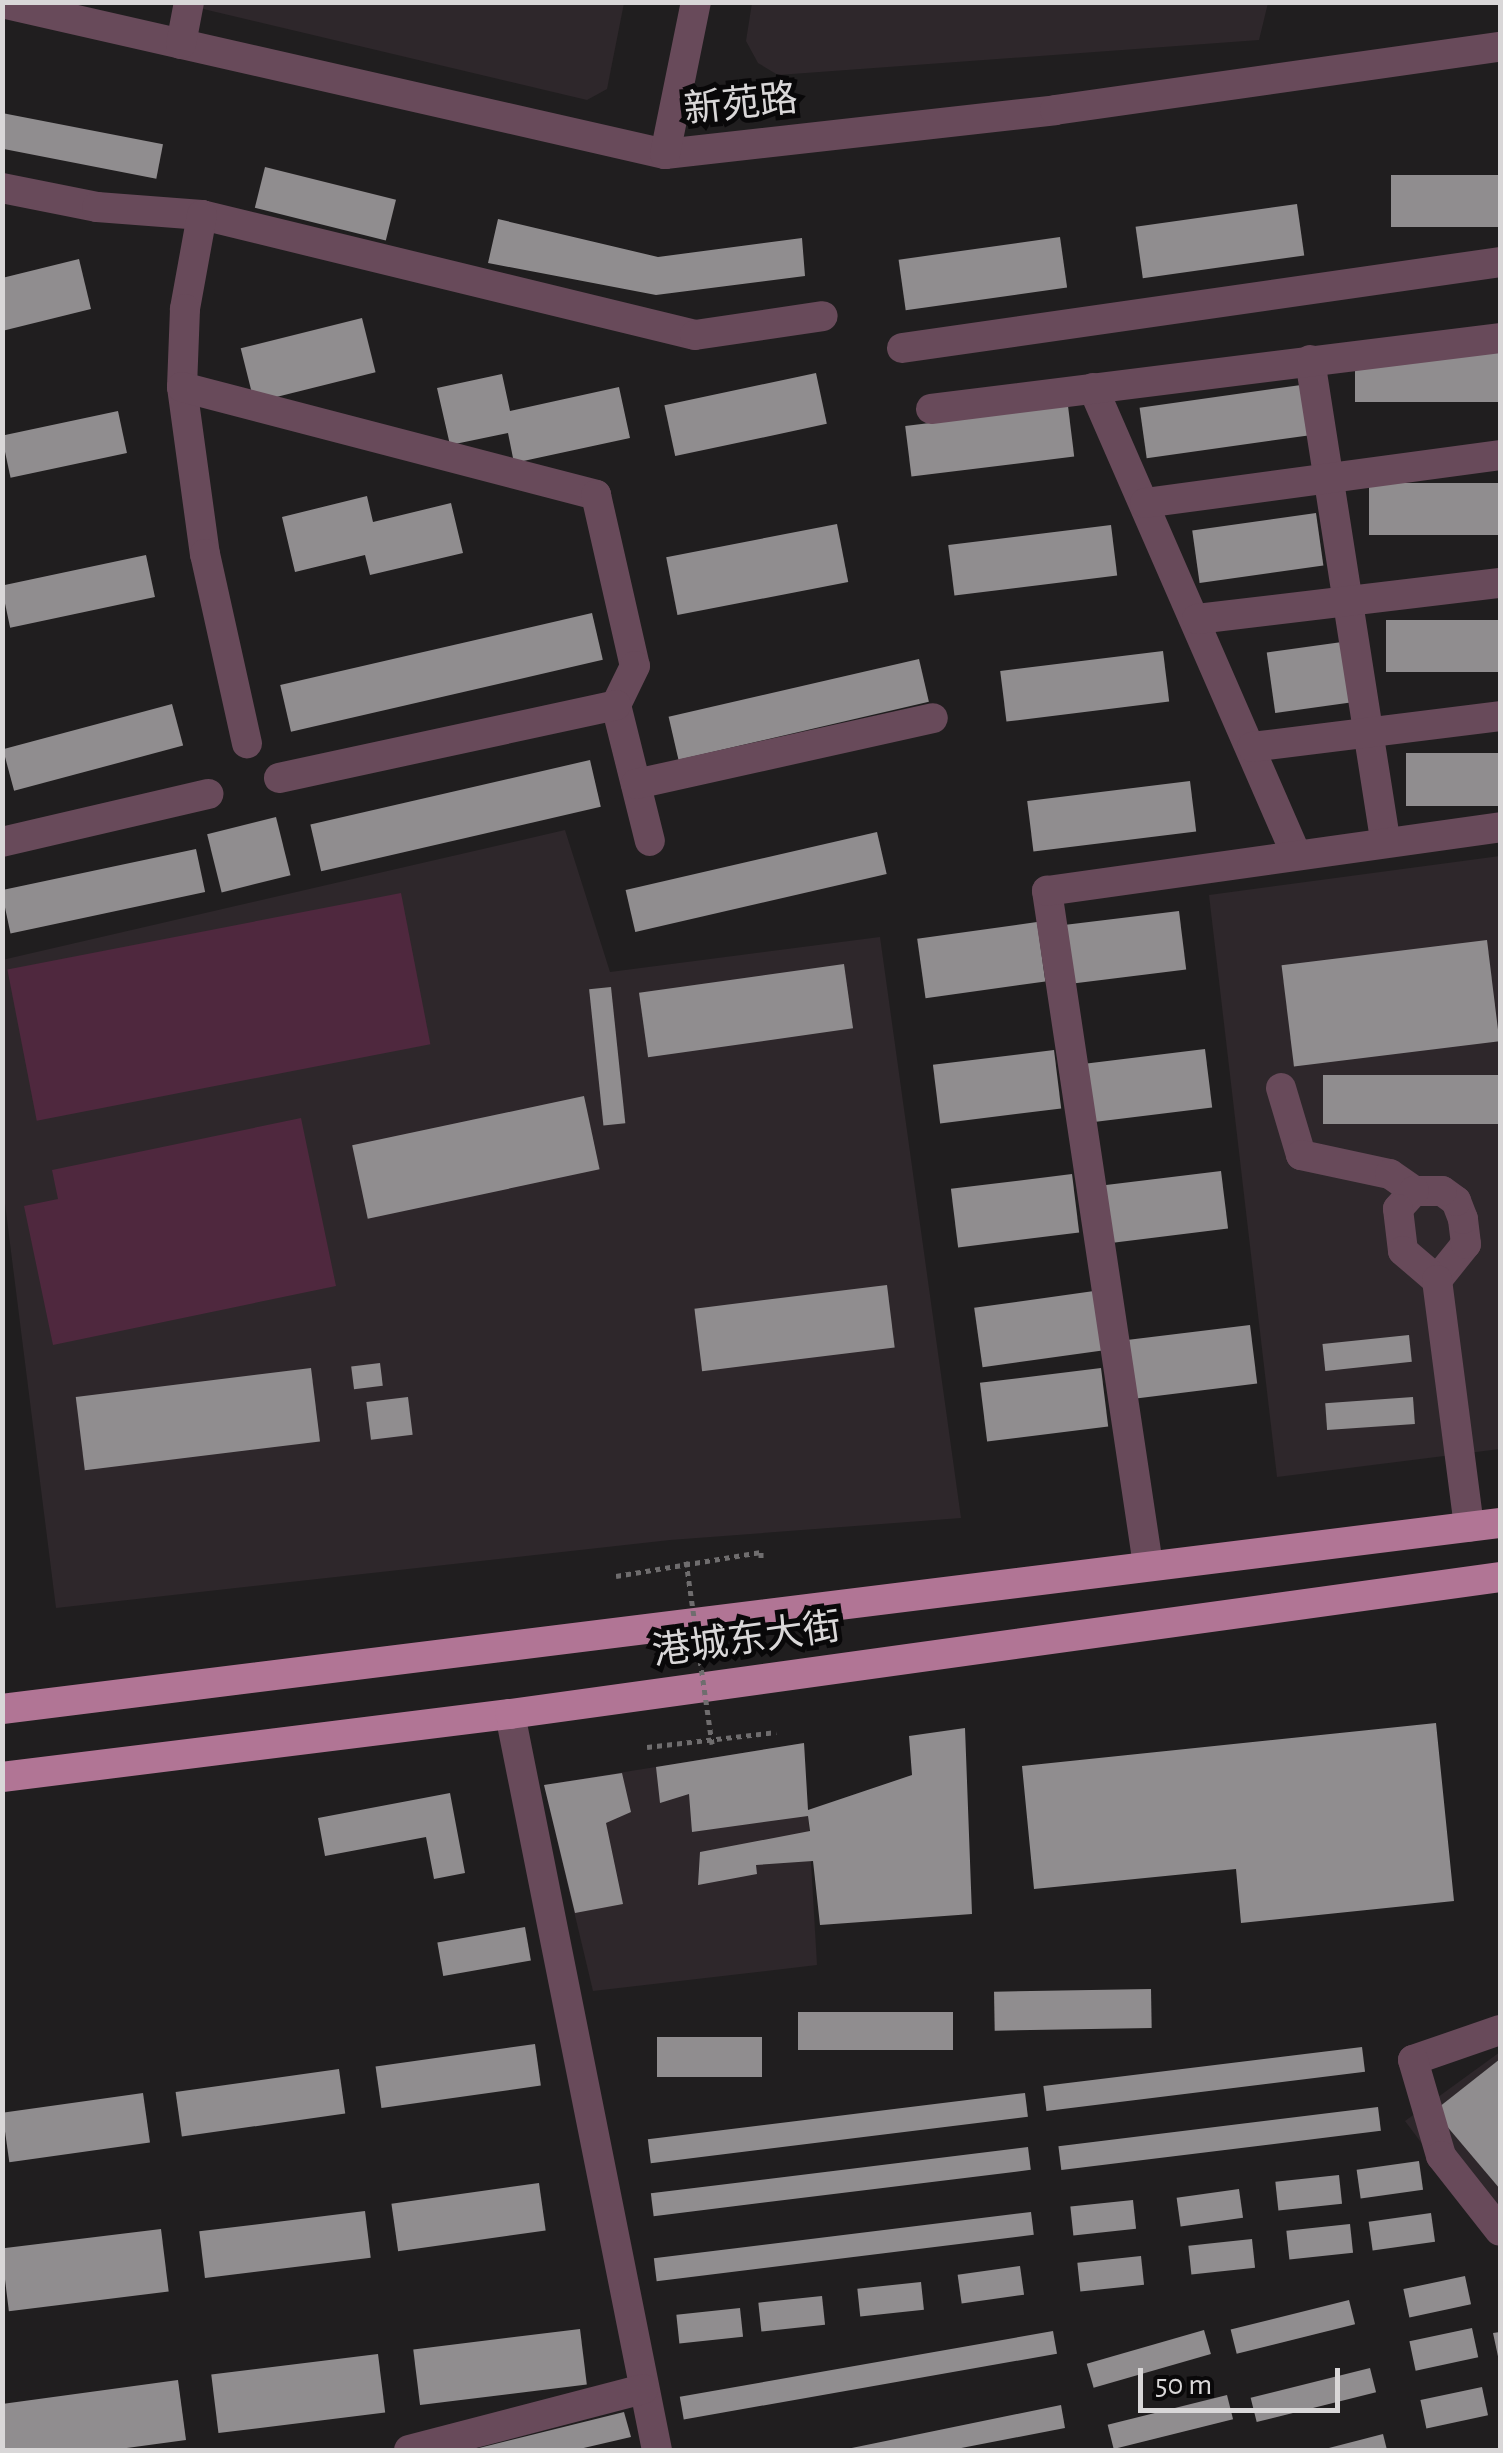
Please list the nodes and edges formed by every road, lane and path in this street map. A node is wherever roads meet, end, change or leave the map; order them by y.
1 (189, 2) edge
2 (696, 2) edge
3 (2, 3) edge
4 (181, 44) junction
5 (1500, 47) edge
6 (665, 154) junction
7 (2, 188) edge
8 (202, 214) junction
9 (1500, 262) edge
10 (823, 316) dead end
11 (1500, 338) edge
12 (902, 348) dead end
13 (1310, 360) junction
14 (182, 387) junction
15 (1093, 388) junction
16 (931, 408) dead end
17 (1500, 455) edge
18 (1328, 475) junction
19 (1145, 503) junction
20 (1500, 584) edge
21 (1351, 602) junction
22 (1198, 619) junction
23 (616, 706) junction
24 (1500, 716) edge
25 (933, 718) dead end
26 (1368, 731) junction
27 (247, 743) dead end
28 (1252, 747) junction
29 (279, 778) dead end
30 (636, 784) junction
31 (209, 794) dead end
32 (1500, 827) edge
33 (650, 841) dead end
34 (1385, 841) junction
35 (2, 842) edge
36 (1295, 852) junction
37 (1281, 1088) dead end
38 (1414, 1191) junction
39 (1436, 1280) junction
40 (1500, 1523) edge
41 (1469, 1528) junction
42 (761, 1559) dead end
43 (686, 1561) junction
44 (1148, 1565) junction
45 (616, 1576) dead end
46 (1500, 1577) edge
47 (2, 1708) edge
48 (510, 1714) junction
49 (776, 1732) dead end
50 (712, 1744) junction
51 (647, 1747) dead end
52 (2, 1777) edge
53 (1500, 2030) edge
54 (1500, 2231) edge
55 (643, 2389) junction
56 (409, 2450) edge
57 (658, 2450) edge

1 - 4 street
2 - 6 street
3 - 4 street, 新苑路
4 - 6 street, 新苑路
5 - 6 street, 新苑路
7 - 8 street
8 - 10 street
8 - 14 street
9 - 12 street
11 - 13 street
13 - 15 street
13 - 18 street
14 - 23 street
14 - 27 street
15 - 16 street
15 - 19 street
17 - 18 street
18 - 19 street
18 - 21 street
19 - 22 street
20 - 21 street
21 - 22 street
21 - 26 street
22 - 28 street
23 - 29 street
23 - 30 street
24 - 26 street
25 - 30 street
26 - 28 street
26 - 34 street
28 - 36 street
30 - 33 street
31 - 35 street
32 - 34 street
34 - 36 street
36 - 44 street
37 - 38 street
38 - 39 street
38 - 39 street
39 - 41 street
40 - 41 main road, 港城东大街
41 - 44 main road, 港城东大街
42 - 43 path
43 - 45 path
43 - 50 path, bridge
44 - 47 main road, 港城东大街
46 - 48 main road, 港城东大街
48 - 52 main road, 港城东大街
48 - 55 street
49 - 50 path
50 - 51 path
53 - 54 street
55 - 56 street
55 - 57 street

